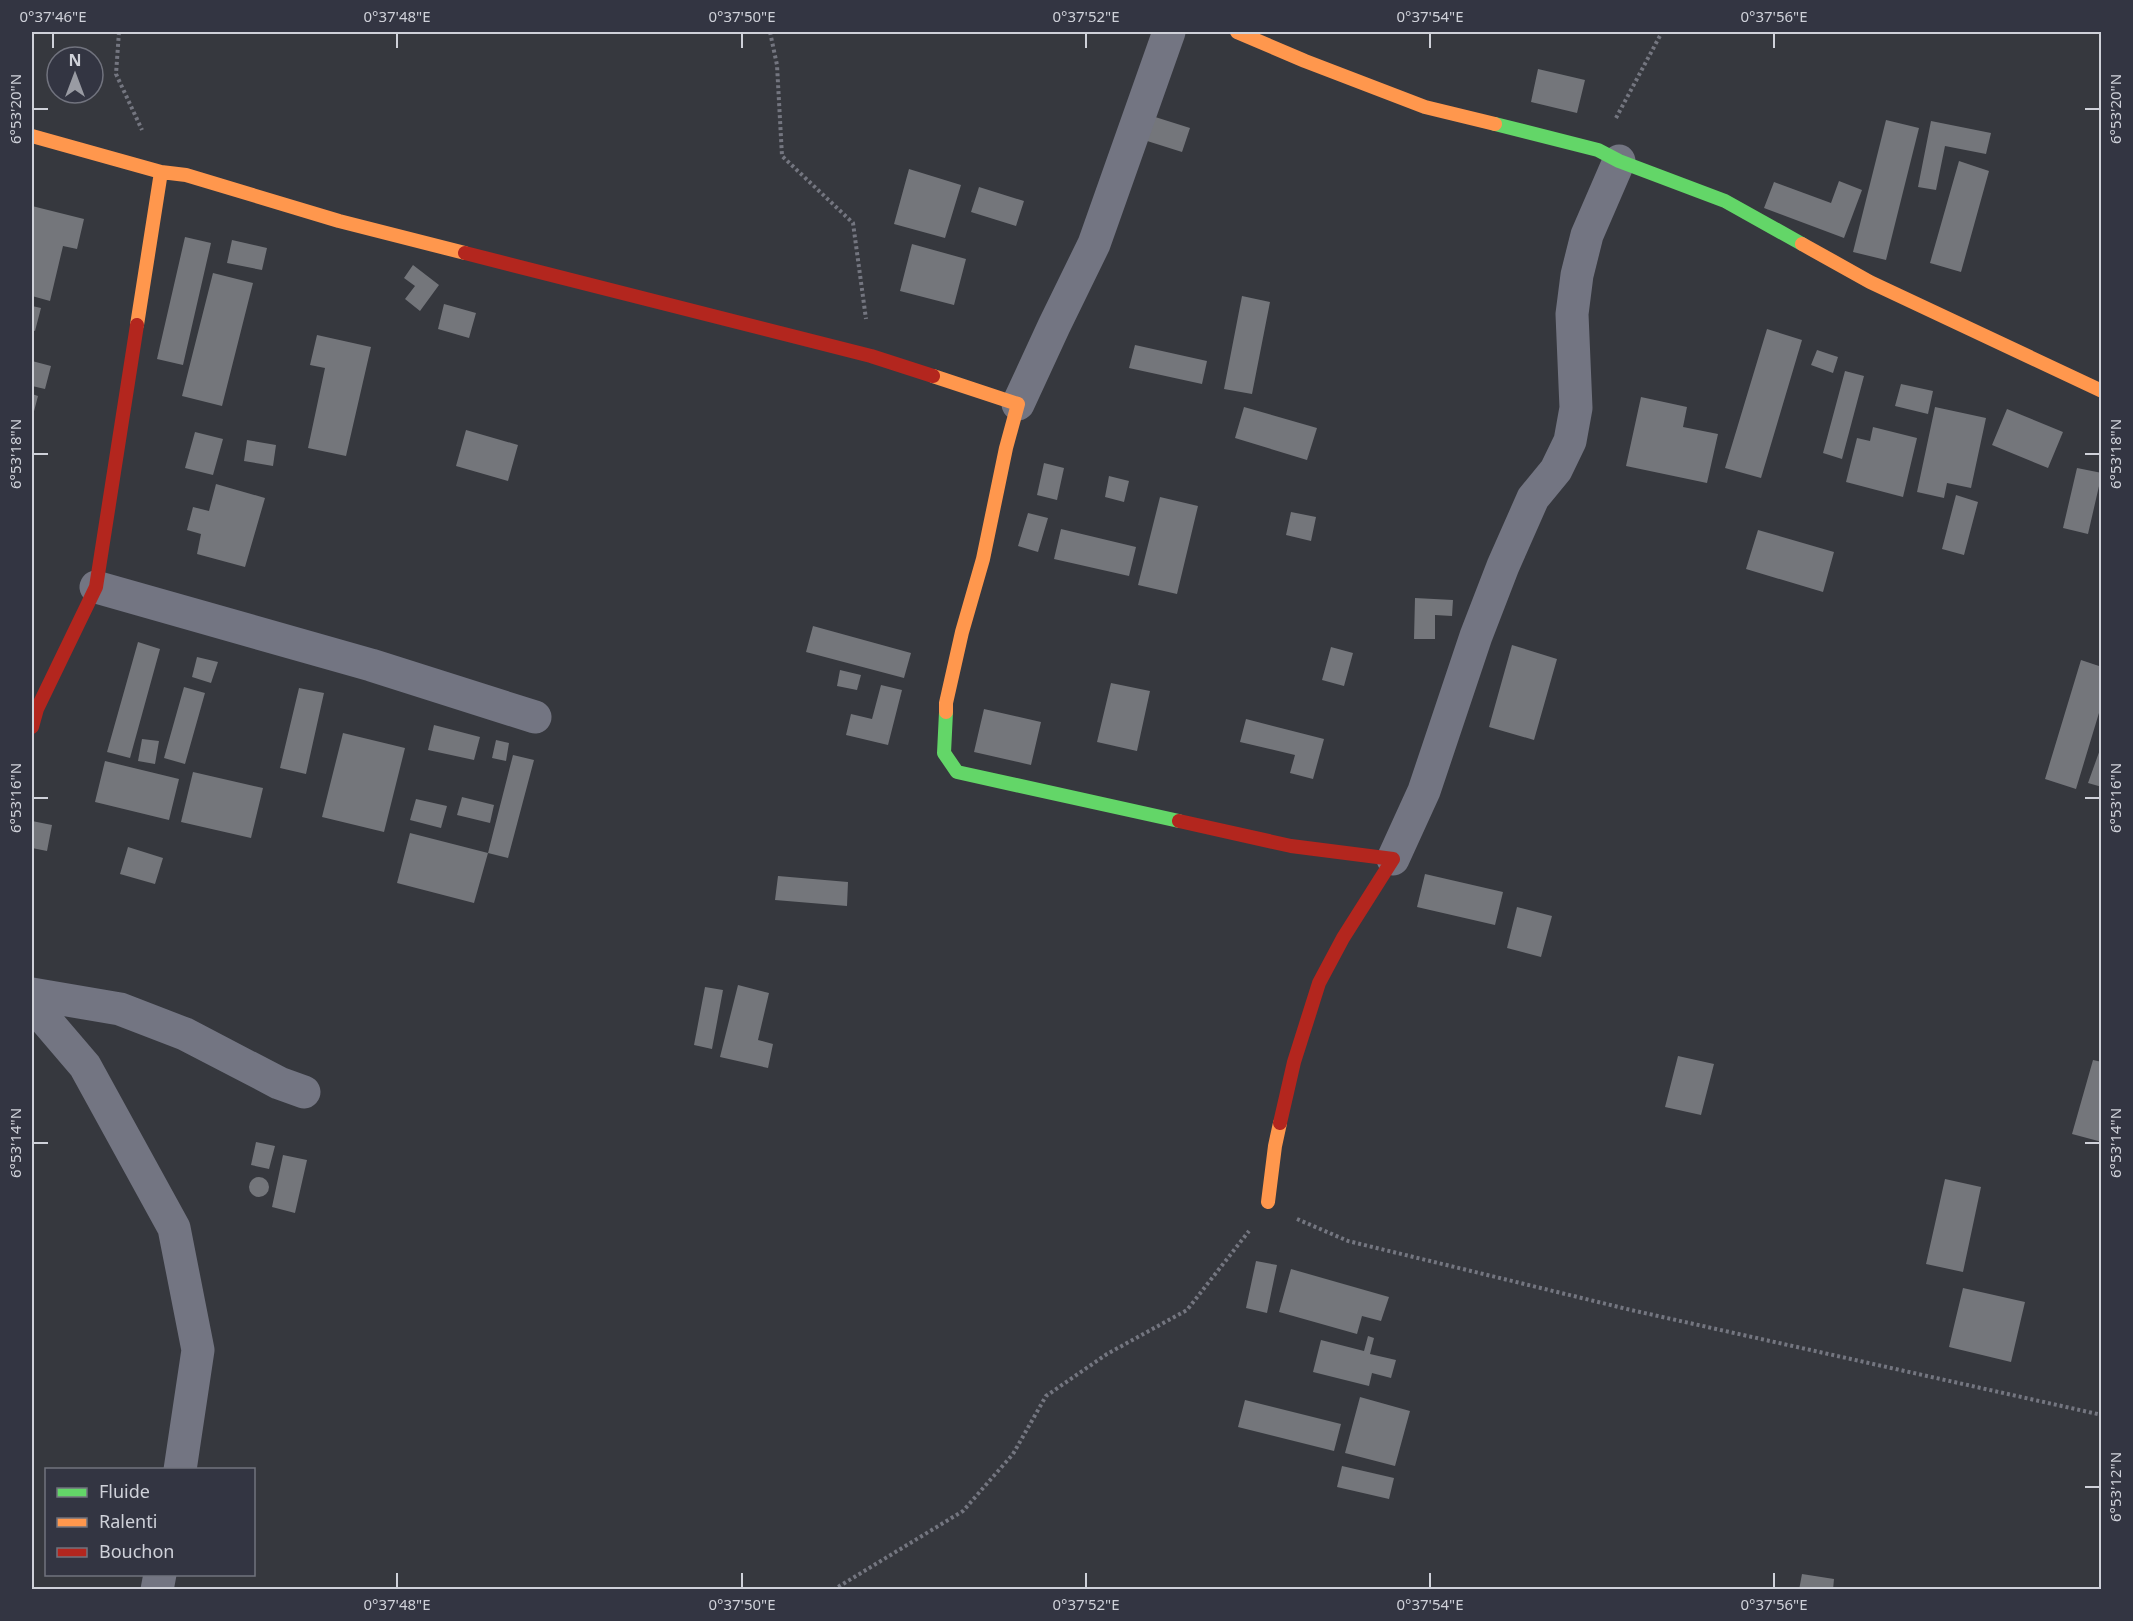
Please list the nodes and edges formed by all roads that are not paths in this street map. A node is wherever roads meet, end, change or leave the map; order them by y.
1 (1169, 32) edge
2 (1237, 32) edge
3 (32, 136) edge
4 (1609, 155) junction
5 (161, 172) junction
6 (2102, 391) edge
7 (1018, 404) junction
8 (96, 587) junction
9 (535, 717) dead end
10 (32, 727) edge
11 (1393, 859) junction
12 (32, 994) edge
13 (32, 1004) edge
14 (304, 1092) dead end
15 (1268, 1202) road end
16 (180, 1468) edge

1 - 7 street
2 - 4 street
3 - 5 street
4 - 6 street
4 - 11 street
5 - 7 street
5 - 8 street
7 - 11 street
8 - 9 street
8 - 10 street
11 - 15 street
12 - 14 street
13 - 16 street

